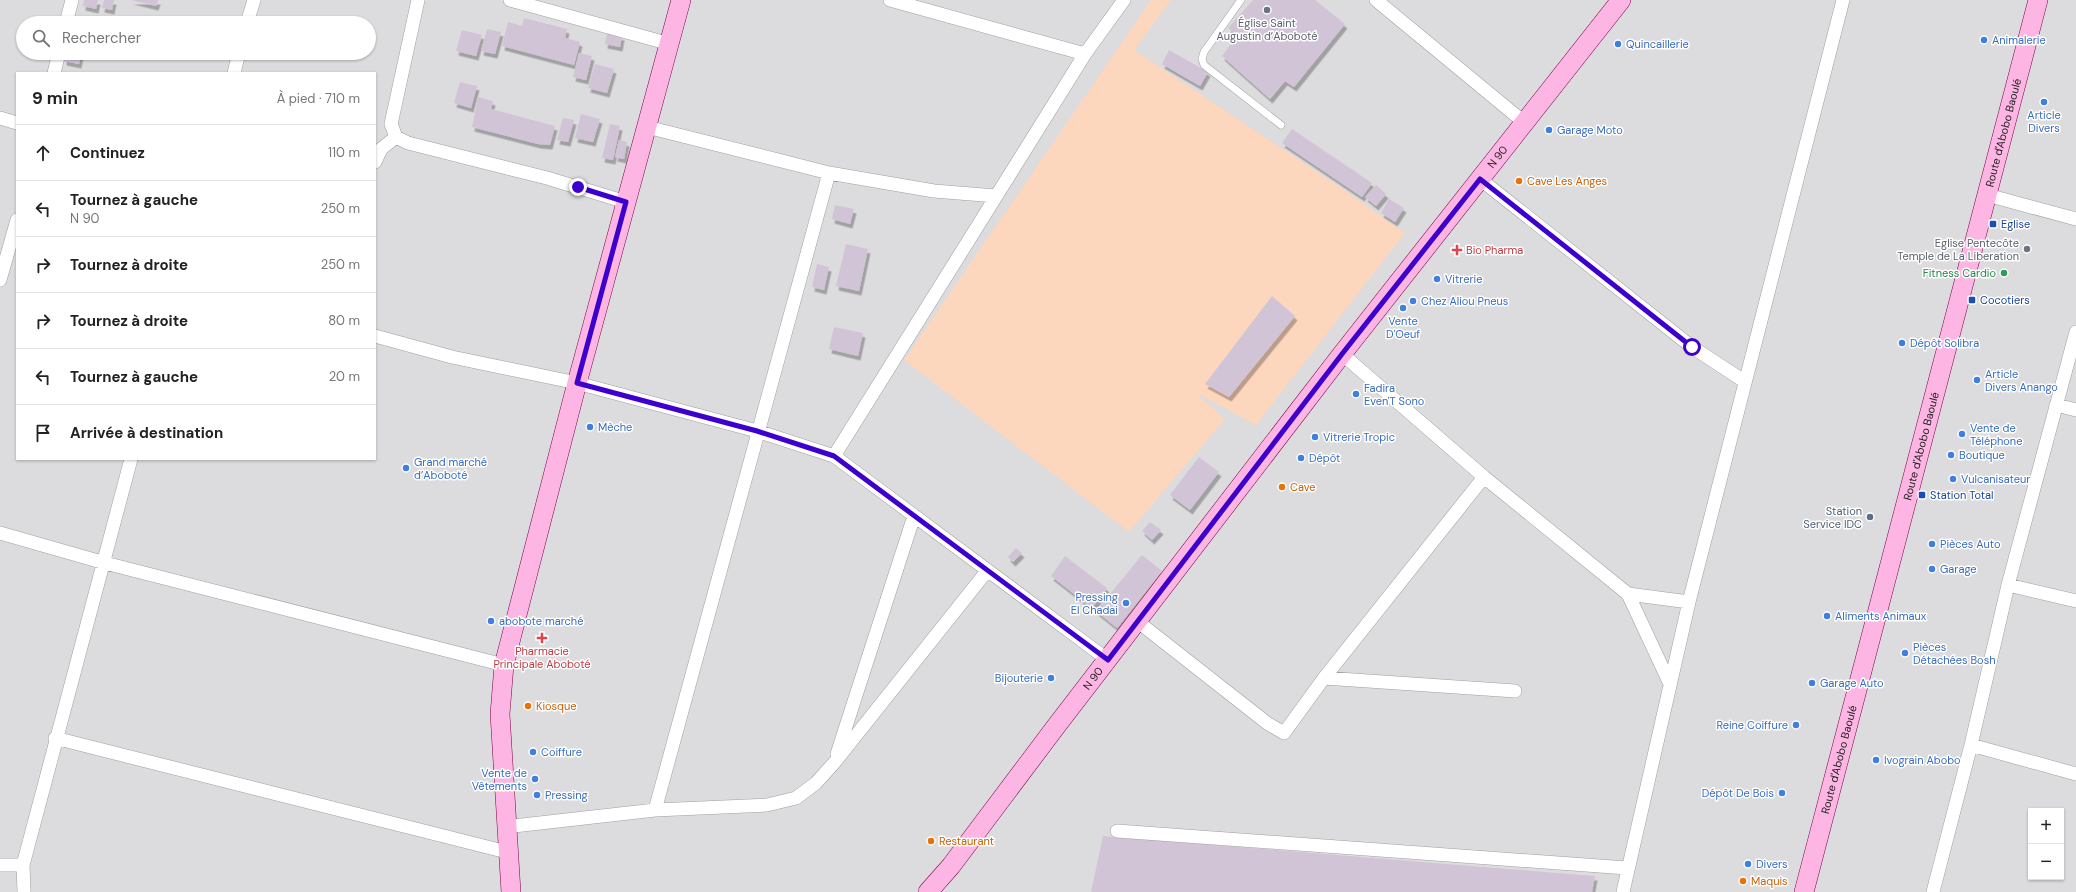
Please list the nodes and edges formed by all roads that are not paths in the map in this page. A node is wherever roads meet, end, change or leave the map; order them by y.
1 (72, 0) edge
2 (254, 0) edge
3 (418, 0) edge
4 (510, 0) edge
5 (681, 0) edge
6 (890, 0) edge
7 (1124, 0) edge
8 (1241, 0) edge
9 (1376, 0) edge
10 (1621, 0) edge
11 (1843, 0) edge
12 (2038, 0) edge
13 (68, 16) edge
14 (249, 16) edge
15 (670, 44) junction
16 (1085, 54) junction
17 (57, 60) edge
18 (237, 60) edge
19 (54, 72) edge
20 (234, 72) edge
21 (0, 118) edge
22 (16, 122) edge
23 (1525, 123) junction
24 (1282, 125) dead end
25 (647, 127) junction
26 (396, 137) junction
27 (376, 160) edge
28 (829, 173) junction
29 (1480, 179) junction
30 (1987, 195) junction
31 (996, 196) junction
32 (626, 202) junction
33 (2076, 219) edge
34 (16, 224) edge
35 (0, 280) edge
36 (2076, 332) edge
37 (376, 336) edge
38 (1342, 354) junction
39 (1744, 381) junction
40 (577, 383) junction
41 (2056, 405) junction
42 (2076, 410) edge
43 (757, 431) junction
44 (834, 456) junction
45 (131, 460) edge
46 (1484, 477) junction
47 (914, 516) junction
48 (0, 533) edge
49 (105, 563) junction
50 (987, 571) junction
51 (2008, 585) junction
52 (1628, 594) junction
53 (2076, 601) edge
54 (1690, 602) junction
55 (1137, 621) junction
56 (1108, 660) junction
57 (504, 665) junction
58 (1324, 678) junction
59 (1670, 684) junction
60 (1515, 691) dead end
61 (55, 738) junction
62 (1971, 745) junction
63 (834, 763) junction
64 (2076, 774) edge
65 (655, 810) junction
66 (505, 827) junction
67 (1117, 831) dead end
68 (507, 852) junction
69 (0, 865) edge
70 (23, 865) junction
71 (951, 866) junction
72 (1627, 868) junction
73 (24, 892) edge
74 (511, 892) edge
75 (928, 892) edge
76 (945, 892) edge
77 (1623, 892) edge
78 (1804, 892) edge
79 (1933, 892) edge

1 - 13 street
2 - 14 street
3 - 26 street
4 - 15 street
5 - 15 street
6 - 16 street
7 - 16 street
8 - 24 lane
9 - 23 street
10 - 23 street, N 90
11 - 39 street
12 - 30 street, Route d'Abobo Baoulé
15 - 25 street
16 - 31 street
17 - 19 street
18 - 20 street
21 - 22 street
23 - 29 street, N 90
25 - 28 street
25 - 32 street
26 - 27 street
26 - 32 street
28 - 31 street
28 - 43 street
29 - 38 street, N 90
29 - 39 street
30 - 33 street
30 - 78 street, Route d'Abobo Baoulé
31 - 44 street
32 - 40 street
34 - 35 street
36 - 41 street
37 - 40 street
38 - 46 street
38 - 55 street, N 90
39 - 54 street
40 - 43 street
40 - 57 street
41 - 42 street
41 - 51 street
43 - 44 street
43 - 65 street
44 - 47 street
45 - 49 street
46 - 52 street
46 - 58 street
47 - 50 street
47 - 63 street
48 - 49 street
49 - 57 street
49 - 61 street
50 - 56 street
50 - 63 street
51 - 53 street
51 - 62 street
52 - 54 street
52 - 59 street
54 - 59 street
55 - 56 street, N 90
55 - 58 street
56 - 71 street, N 90
57 - 66 street
58 - 60 street
59 - 72 street
61 - 68 street
61 - 70 street
62 - 64 street
62 - 79 street
63 - 65 street
65 - 66 street
66 - 68 street
67 - 72 street
68 - 74 street
69 - 70 street
70 - 73 street
71 - 75 street, N 90
71 - 76 street, N 90
72 - 77 street

